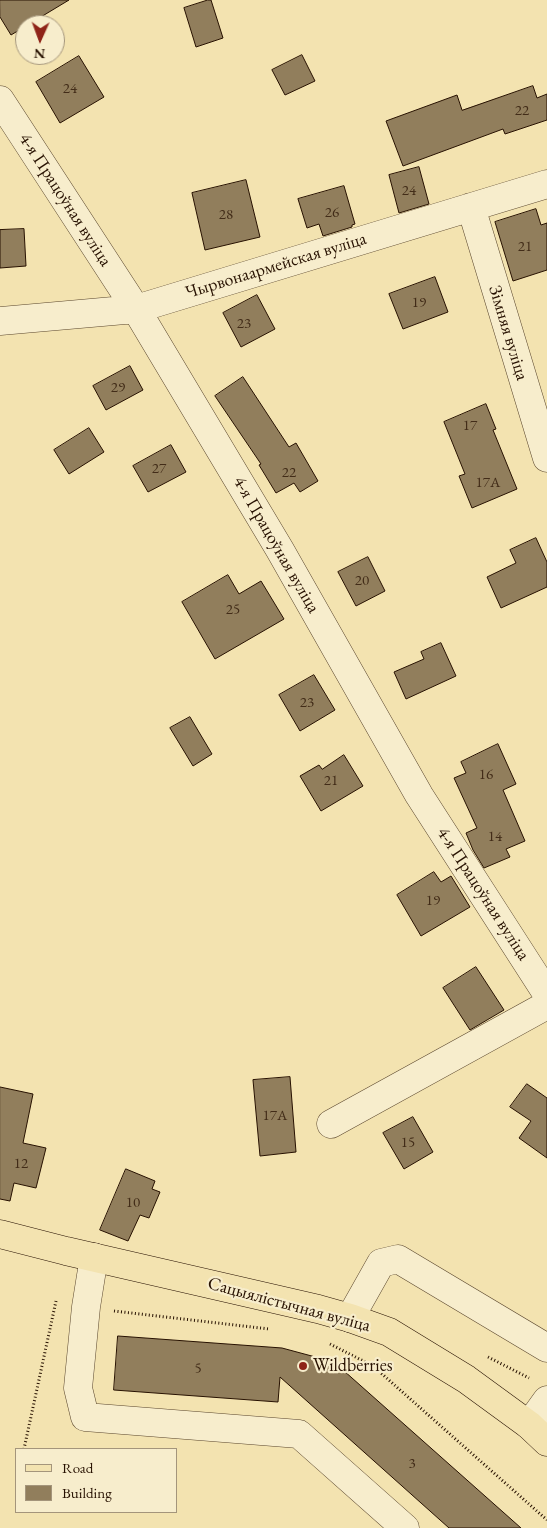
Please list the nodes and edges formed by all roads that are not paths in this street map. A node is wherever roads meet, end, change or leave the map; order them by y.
1 (0, 100) edge
2 (547, 184) edge
3 (471, 207) junction
4 (136, 309) junction
5 (0, 321) edge
6 (547, 458) edge
7 (547, 994) edge
8 (547, 1004) edge
9 (331, 1124) dead end
10 (0, 1234) edge
11 (94, 1257) junction
12 (350, 1318) junction
13 (547, 1348) edge
14 (547, 1400) edge
15 (538, 1433) edge
16 (405, 1528) edge

1 - 4 street, 4-я Працоўная вуліца
2 - 3 street, Чырвонаармейская вуліца
3 - 4 street, Чырвонаармейская вуліца
3 - 6 street, Зімняя вуліца
4 - 5 street, Чырвонаармейская вуліца
4 - 7 street, 4-я Працоўная вуліца
8 - 9 street
10 - 11 main road, Сацыялістычная вуліца
11 - 12 main road, Сацыялістычная вуліца
11 - 16 street
12 - 13 street
12 - 15 main road, Сацыялістычная вуліца
14 - 15 street

